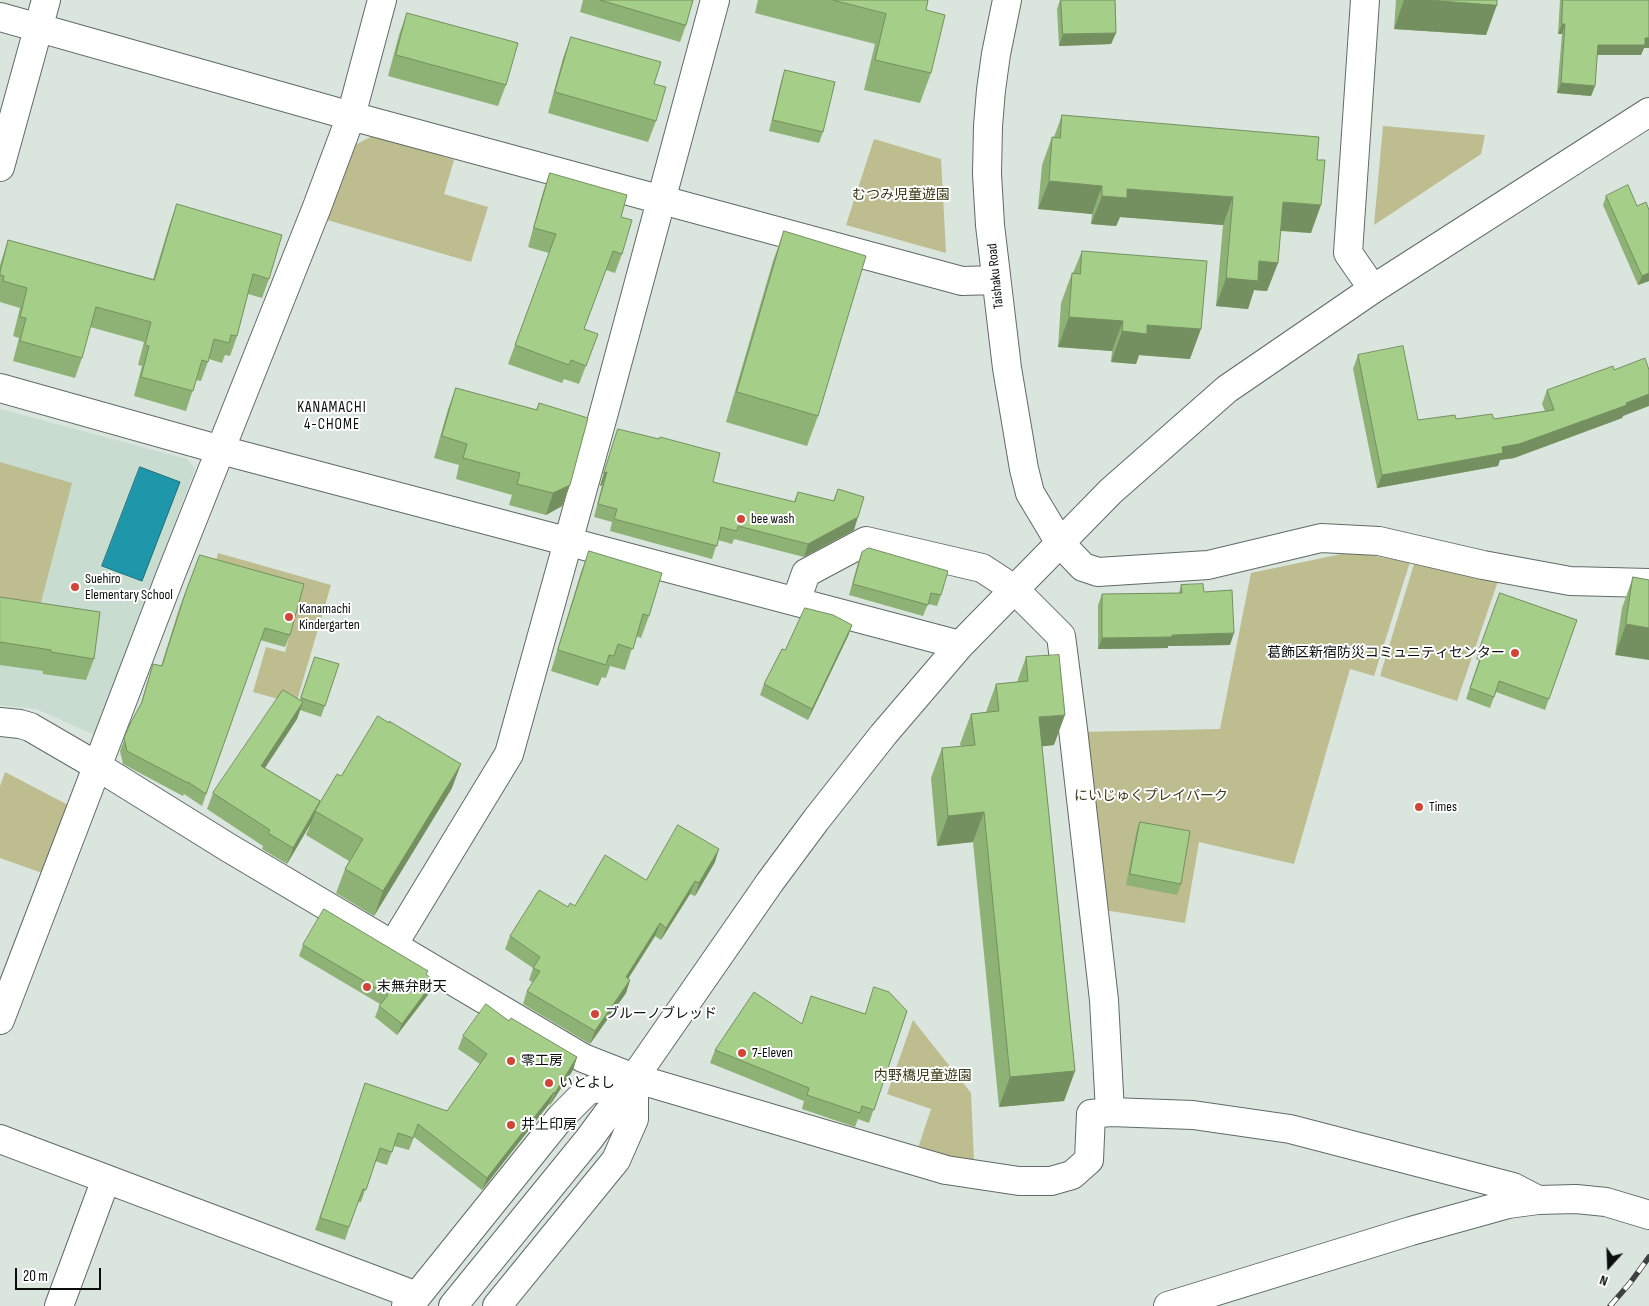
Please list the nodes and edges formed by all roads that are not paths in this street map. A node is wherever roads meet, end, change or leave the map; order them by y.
1 (46, 0) edge
2 (382, 0) edge
3 (715, 0) edge
4 (1007, 0) edge
5 (1365, 0) edge
6 (0, 17) edge
7 (39, 28) junction
8 (1649, 112) edge
9 (351, 116) junction
10 (0, 167) edge
11 (661, 199) junction
12 (996, 280) junction
13 (1372, 289) junction
14 (0, 388) edge
15 (221, 450) junction
16 (568, 543) junction
17 (1060, 543) junction
18 (1649, 583) edge
19 (1014, 589) junction
20 (796, 601) junction
21 (960, 645) junction
22 (0, 722) edge
23 (97, 766) junction
24 (393, 945) junction
25 (0, 1020) edge
26 (634, 1078) junction
27 (1110, 1112) junction
28 (0, 1139) edge
29 (106, 1179) junction
30 (1538, 1200) junction
31 (1645, 1206) edge
32 (412, 1301) edge
33 (59, 1306) edge
34 (453, 1306) edge
35 (497, 1306) edge
36 (1168, 1306) edge

1 - 7 street
2 - 9 street
3 - 11 street
4 - 12 street, Taishaku Road
5 - 13 street
6 - 7 street
7 - 9 street
7 - 10 street
8 - 13 street
9 - 11 street
9 - 15 street
11 - 12 street
11 - 16 street
12 - 17 street, Taishaku Road
13 - 17 street
14 - 15 street
15 - 16 street
15 - 23 street
16 - 20 street
16 - 24 street
17 - 18 street, Taishaku Road
17 - 19 street
19 - 20 street
19 - 21 street
19 - 27 street
20 - 21 street
21 - 26 street
22 - 23 street
23 - 24 street
23 - 25 street
24 - 26 street
26 - 27 street
26 - 32 street
26 - 34 street
26 - 35 street
27 - 30 street
28 - 29 street
29 - 32 street
29 - 33 street
30 - 31 street
30 - 36 street

